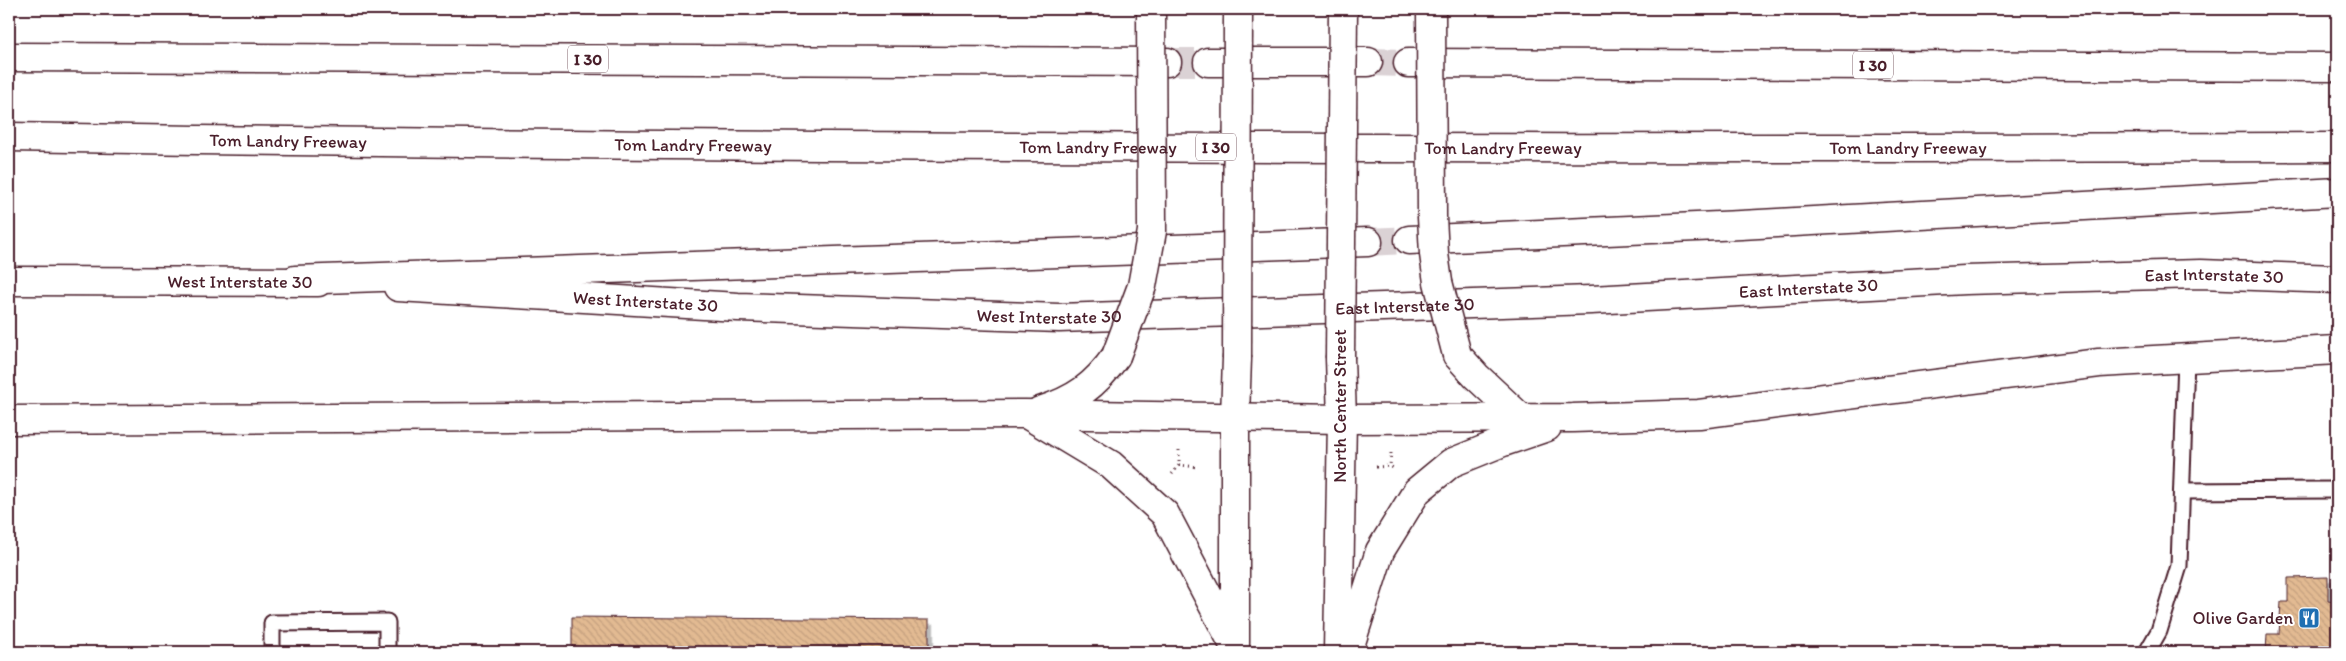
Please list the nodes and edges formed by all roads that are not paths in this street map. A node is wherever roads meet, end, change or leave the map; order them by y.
1 (1151, 9) edge
2 (1238, 9) edge
3 (1343, 9) edge
4 (1431, 9) edge
5 (9, 57) edge
6 (1167, 62) tunnel mouth
7 (1208, 62) tunnel mouth
8 (1368, 62) tunnel mouth
9 (1408, 63) tunnel mouth
10 (2337, 67) edge
11 (9, 137) edge
12 (2337, 147) edge
13 (2337, 192) edge
14 (1409, 240) tunnel mouth
15 (1368, 242) tunnel mouth
16 (2337, 279) edge
17 (295, 280) junction
18 (9, 281) edge
19 (1282, 310) joint
20 (2337, 350) edge
21 (2186, 358) junction
22 (1026, 414) junction
23 (1235, 417) junction
24 (1572, 418) junction
25 (1342, 419) junction
26 (1522, 419) junction
27 (9, 420) edge
28 (2182, 490) junction
29 (2337, 490) edge
30 (1235, 649) edge
31 (272, 652) edge
32 (387, 652) edge
33 (1338, 652) edge
34 (1348, 652) edge
35 (2147, 652) edge

1 - 22 main road, bridge
2 - 23 main road, bridge
3 - 25 main road, North Center Street, bridge
4 - 26 main road, bridge
5 - 6 main road, I 30
7 - 8 main road
9 - 10 main road, I 30
11 - 12 main road, Tom Landry Freeway / I 30
13 - 14 main road
15 - 17 main road
16 - 19 main road, East Interstate 30
17 - 18 main road, West Interstate 30
17 - 19 main road, West Interstate 30
20 - 21 main road
21 - 24 main road
21 - 28 lane
22 - 23 main road
22 - 27 main road
22 - 30 main road
23 - 25 main road
23 - 30 main road
24 - 26 main road
24 - 34 main road
25 - 26 main road
25 - 33 main road, North Center Street
28 - 29 lane
28 - 35 lane
31 - 32 lane

